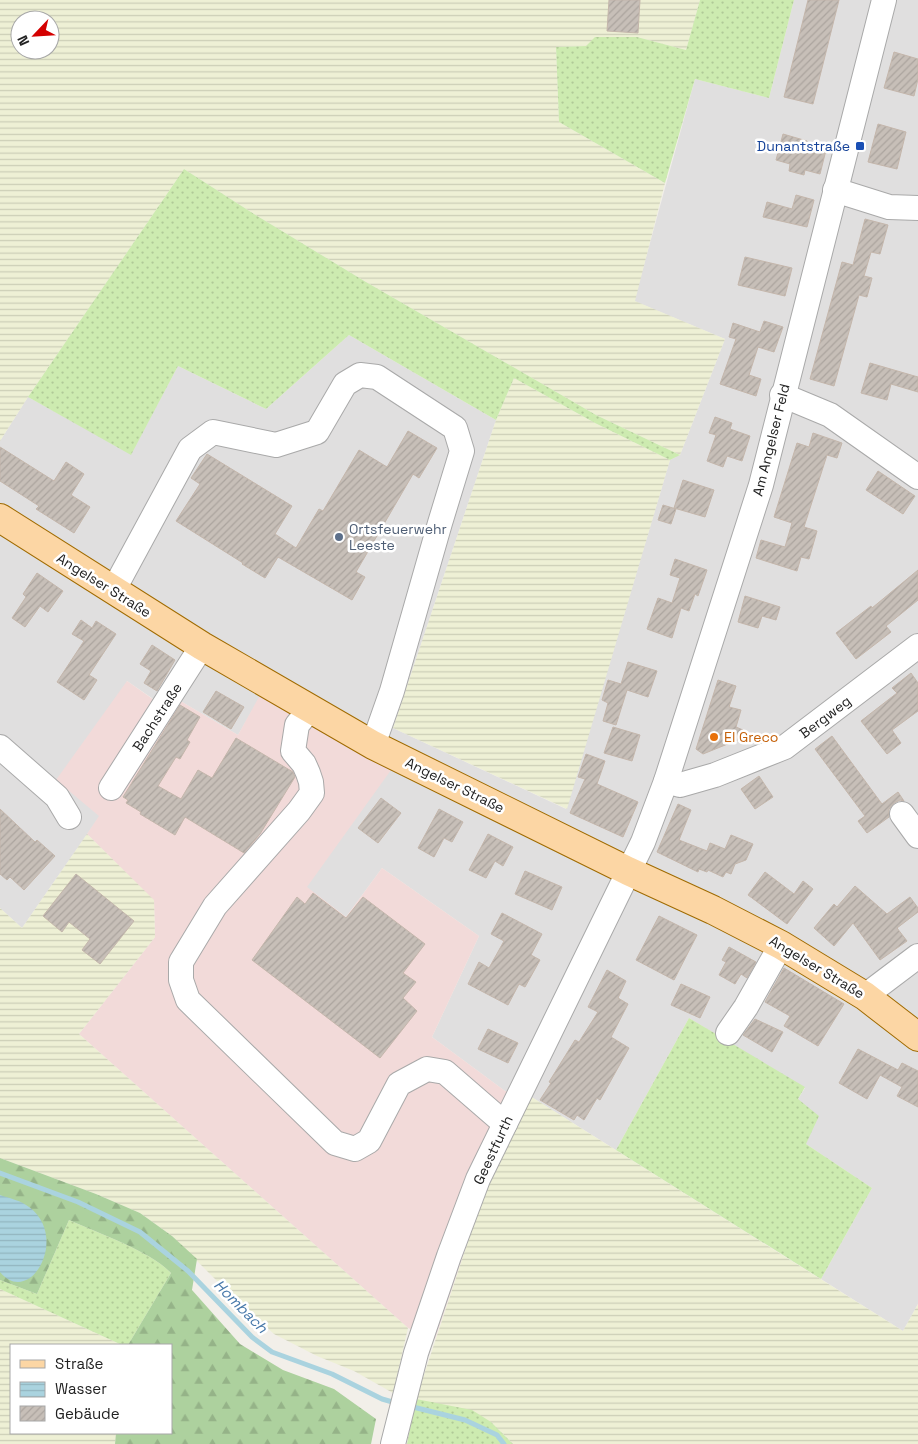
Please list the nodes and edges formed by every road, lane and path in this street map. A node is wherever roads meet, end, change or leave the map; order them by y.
1 (884, 0) edge
2 (835, 190) junction
3 (918, 208) edge
4 (782, 396) junction
5 (918, 477) edge
6 (0, 518) edge
7 (113, 591) junction
8 (202, 646) junction
9 (918, 646) edge
10 (310, 709) junction
11 (373, 745) junction
12 (0, 747) edge
13 (666, 781) junction
14 (111, 788) dead end
15 (902, 814) dead end
16 (70, 817) dead end
17 (918, 836) edge
18 (628, 871) junction
19 (781, 945) junction
20 (918, 956) edge
21 (865, 996) junction
22 (728, 1033) dead end
23 (918, 1037) edge
24 (505, 1124) junction
25 (393, 1444) edge

1 - 2 street, Am Angelser Feld
2 - 3 street
2 - 4 street, Am Angelser Feld
4 - 5 street
4 - 13 street, Am Angelser Feld
6 - 7 main road, Angelser Straße
7 - 8 main road, Angelser Straße
7 - 11 street
8 - 10 main road, Angelser Straße
8 - 14 street, Bachstraße
9 - 13 street, Bergweg
10 - 11 main road, Angelser Straße
10 - 24 street
11 - 18 main road, Angelser Straße
12 - 16 street
13 - 18 street, Am Angelser Feld
15 - 17 street
18 - 19 main road, Angelser Straße
18 - 24 street, Geestfurth
19 - 21 main road, Angelser Straße
19 - 22 street
20 - 21 street
21 - 23 main road, Angelser Straße
24 - 25 street, Geestfurth

